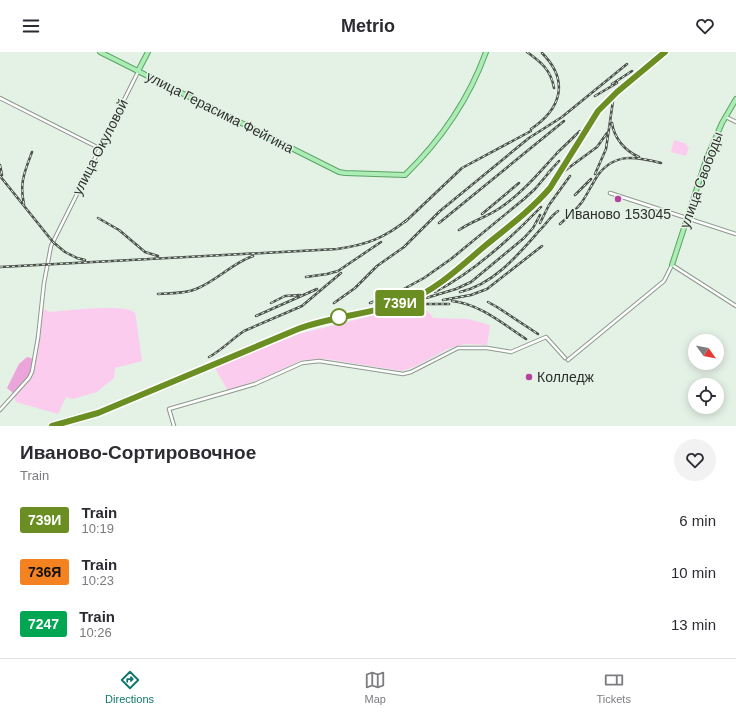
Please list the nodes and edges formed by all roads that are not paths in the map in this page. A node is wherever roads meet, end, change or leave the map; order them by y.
1 (100, 52) edge
2 (148, 52) edge
3 (486, 52) edge
4 (138, 71) junction
5 (0, 98) edge
6 (736, 100) edge
7 (726, 117) junction
8 (736, 122) edge
9 (99, 148) junction
10 (610, 193) dead end
11 (686, 218) junction
12 (736, 234) edge
13 (672, 265) junction
14 (736, 306) edge
15 (0, 410) edge
16 (174, 426) edge

1 - 4 main road, улица Герасима Фейгина
2 - 4 main road, улица Окуловой
3 - 4 main road, улица Герасима Фейгина
4 - 9 street, улица Окуловой
5 - 9 street
6 - 7 main road, улица Свободы
7 - 8 street
7 - 11 main road, улица Свободы
9 - 15 street, улица Окуловой
10 - 11 street
11 - 12 street
11 - 13 main road, улица Свободы
13 - 14 street
13 - 16 street, улица Свободы

